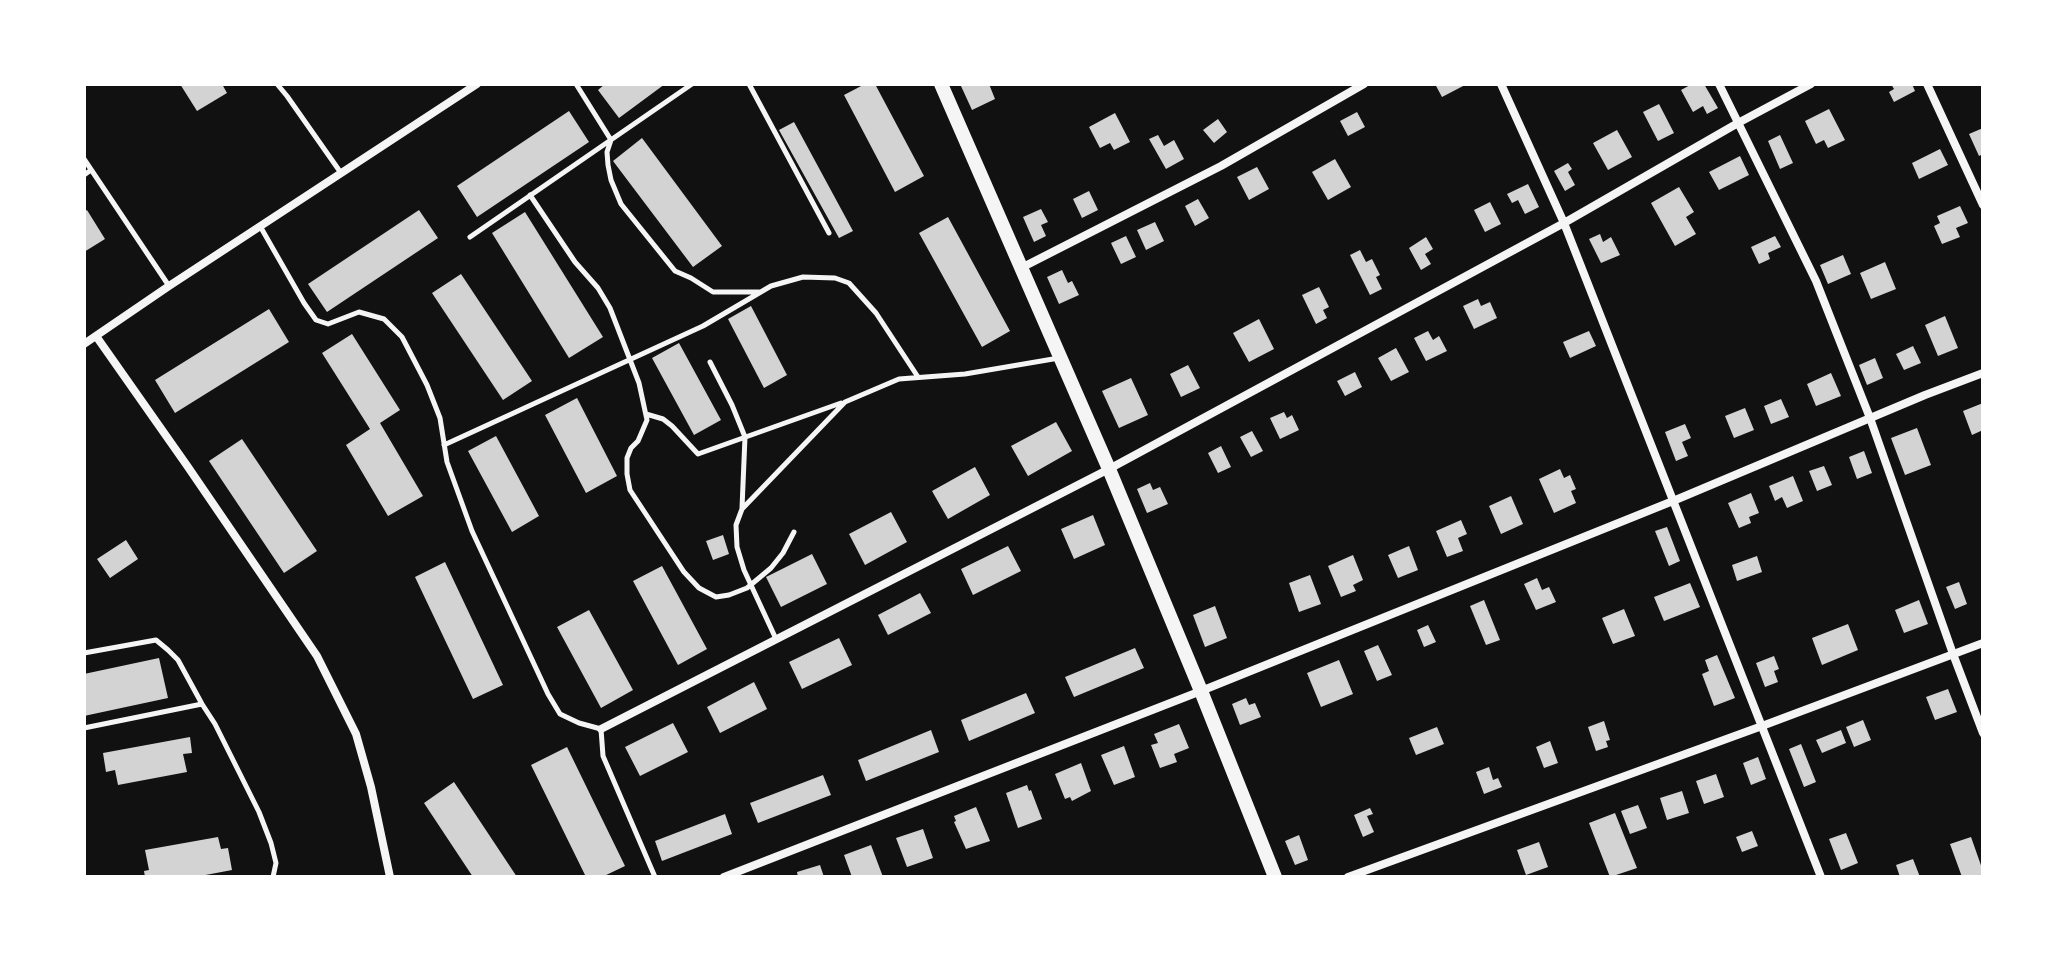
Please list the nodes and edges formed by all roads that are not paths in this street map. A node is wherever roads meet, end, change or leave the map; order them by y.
1 (277, 84) edge
2 (477, 84) edge
3 (576, 84) edge
4 (692, 84) edge
5 (749, 84) edge
6 (941, 84) edge
7 (1364, 84) edge
8 (1501, 84) edge
9 (1719, 84) edge
10 (1811, 84) edge
11 (1927, 84) edge
12 (1738, 123) junction
13 (611, 140) junction
14 (84, 159) edge
15 (91, 170) junction
16 (341, 173) junction
17 (84, 175) edge
18 (530, 195) junction
19 (1983, 205) edge
20 (1564, 223) junction
21 (260, 226) junction
22 (829, 233) dead end
23 (470, 237) dead end
24 (1021, 268) junction
25 (169, 286) junction
26 (760, 292) junction
27 (96, 336) junction
28 (84, 344) edge
29 (1060, 358) junction
30 (630, 359) junction
31 (710, 362) dead end
32 (1983, 373) edge
33 (918, 377) junction
34 (845, 402) junction
35 (646, 414) junction
36 (1870, 418) junction
37 (745, 437) junction
38 (444, 445) junction
39 (1109, 469) junction
40 (1673, 501) junction
41 (742, 509) junction
42 (794, 532) dead end
43 (750, 585) junction
44 (776, 639) junction
45 (1983, 643) edge
46 (84, 653) edge
47 (1953, 654) junction
48 (1201, 691) junction
49 (202, 704) junction
50 (1762, 726) junction
51 (84, 728) edge
52 (601, 729) junction
53 (1983, 733) edge
54 (273, 877) edge
55 (390, 877) edge
56 (655, 877) edge
57 (724, 877) edge
58 (1275, 877) edge
59 (1348, 877) edge
60 (1821, 877) edge

1 - 16 lane
2 - 16 street
3 - 13 lane
4 - 13 lane
5 - 22 lane
6 - 24 street
7 - 24 street
8 - 20 street
9 - 12 street
10 - 12 street
11 - 19 street
12 - 20 street
12 - 36 street
13 - 18 lane
13 - 26 lane
14 - 15 lane
15 - 17 lane
15 - 25 lane
16 - 21 street
18 - 23 lane
18 - 30 lane
20 - 39 street
20 - 40 street
21 - 25 street
21 - 38 lane
24 - 29 street
25 - 27 street
26 - 30 lane
26 - 33 lane
27 - 28 street
27 - 55 street
29 - 33 lane
29 - 39 street
30 - 35 lane
30 - 38 lane
31 - 37 lane
32 - 36 street
33 - 34 lane
34 - 37 lane
34 - 41 lane
35 - 37 lane
35 - 43 lane
36 - 40 street
36 - 47 street
37 - 41 lane
38 - 52 lane
39 - 44 street
39 - 48 street
40 - 48 street
40 - 50 street
41 - 43 lane
42 - 43 lane
43 - 44 lane
44 - 52 street
45 - 47 street
46 - 49 lane
47 - 50 street
47 - 53 street
48 - 57 street
48 - 58 street
49 - 51 lane
49 - 54 lane
50 - 59 street
50 - 60 street
52 - 56 lane

